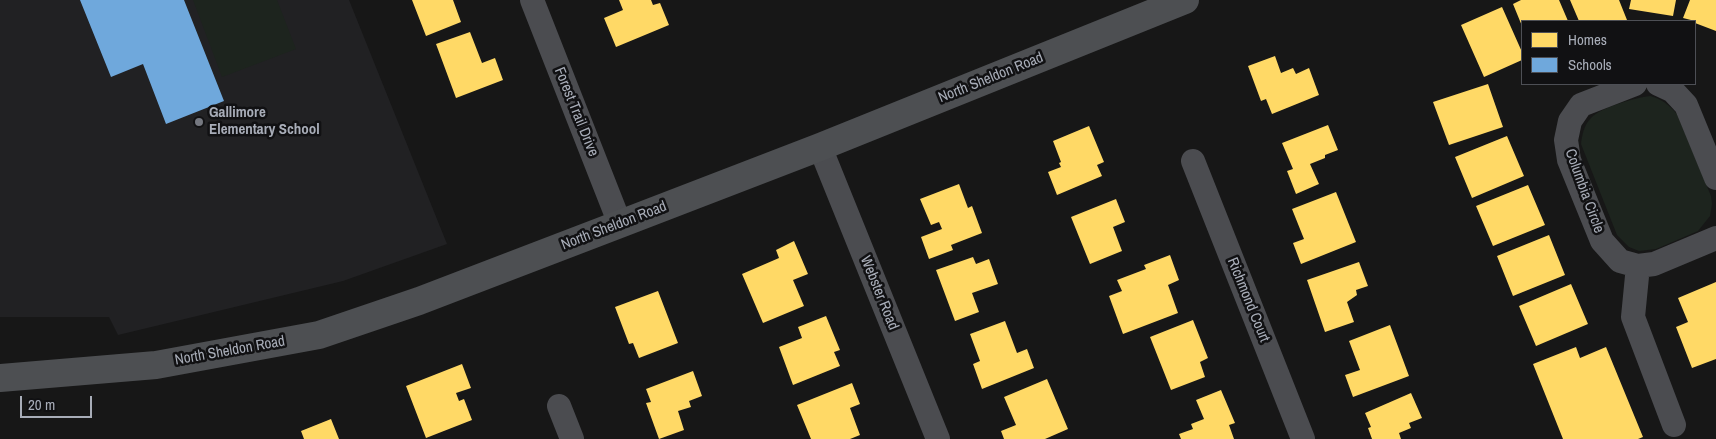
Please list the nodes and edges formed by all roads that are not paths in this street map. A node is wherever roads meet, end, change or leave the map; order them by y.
1 (532, 0) edge
2 (1185, 0) edge
3 (1632, 85) edge
4 (1660, 85) edge
5 (820, 147) junction
6 (1193, 161) dead end
7 (1716, 178) edge
8 (620, 224) junction
9 (1716, 238) edge
10 (1638, 266) junction
11 (11, 377) edge
12 (559, 406) dead end
13 (1674, 425) dead end
14 (572, 439) edge
15 (938, 439) edge
16 (1303, 439) edge

1 - 8 street, Forest Trail Drive
2 - 5 main road, North Sheldon Road
3 - 10 street, Columbia Circle
4 - 7 street
5 - 8 main road, North Sheldon Road
5 - 15 street, Webster Road
6 - 16 street, Richmond Court
8 - 11 main road, North Sheldon Road
9 - 10 street
10 - 13 street
12 - 14 street

